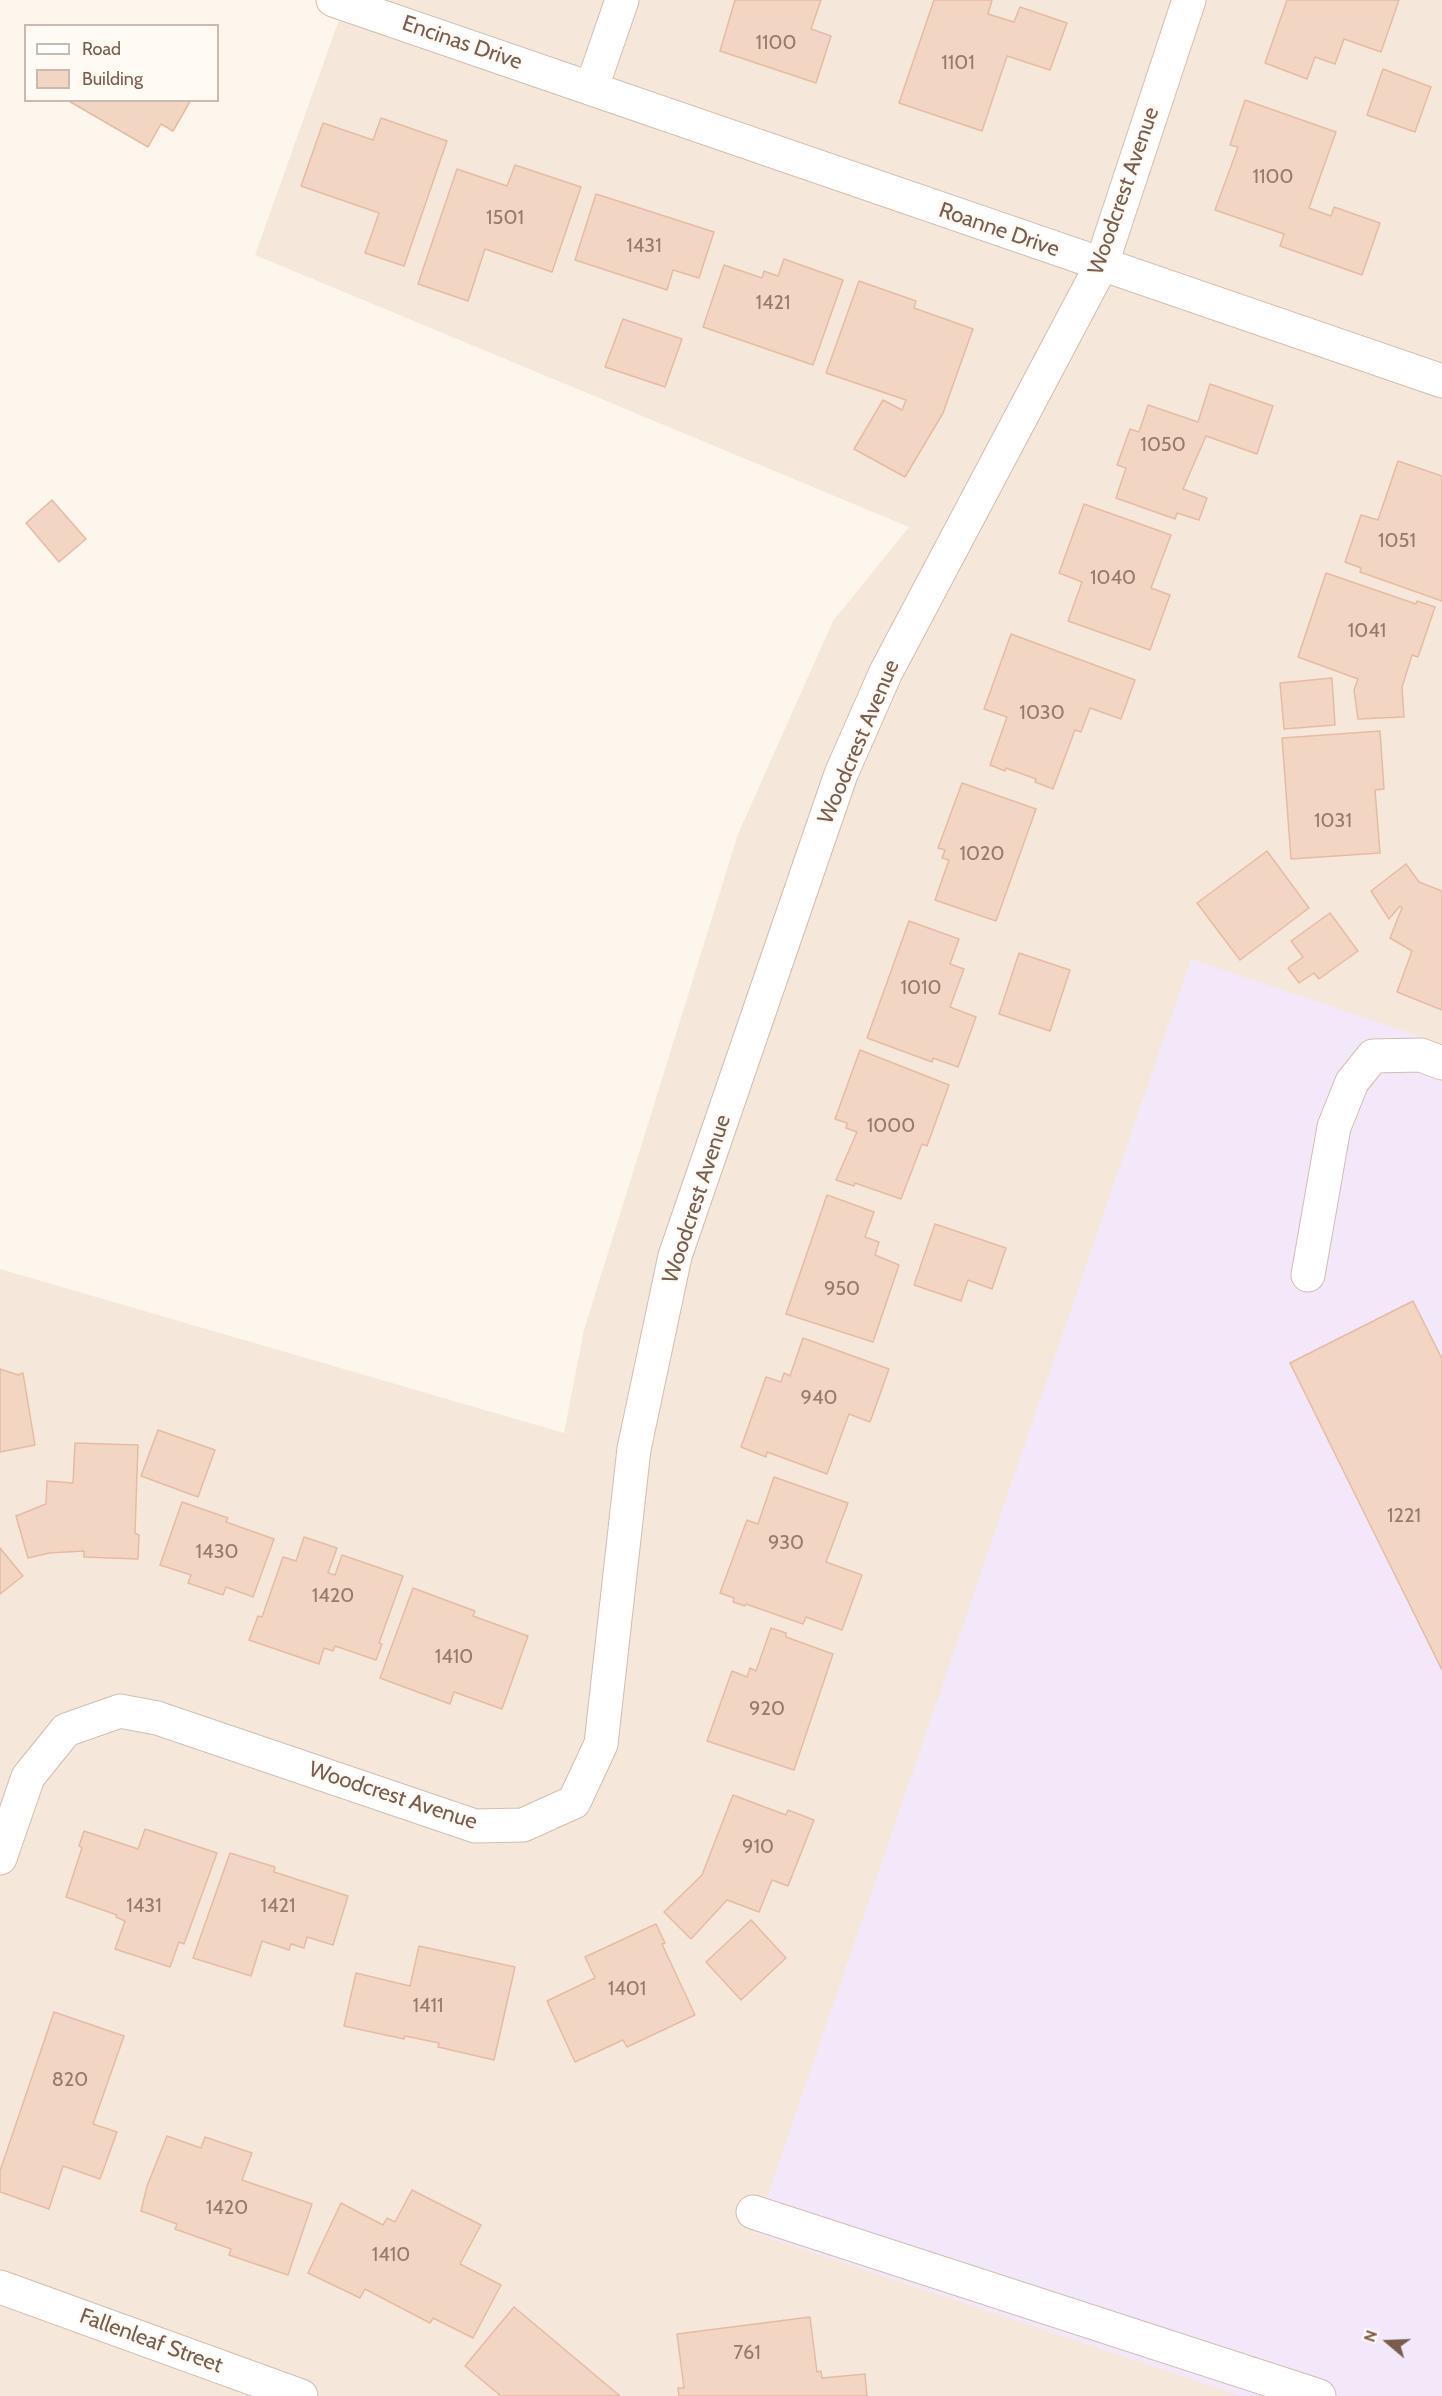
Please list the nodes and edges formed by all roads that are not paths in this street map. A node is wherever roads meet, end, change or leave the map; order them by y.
1 (333, 0) edge
2 (622, 0) edge
3 (1190, 0) edge
4 (592, 87) junction
5 (1101, 266) junction
6 (1442, 381) edge
7 (1442, 1063) edge
8 (1308, 1275) dead end
9 (0, 1858) edge
10 (753, 2212) dead end
11 (0, 2287) edge
12 (302, 2396) edge
13 (1319, 2396) edge

1 - 4 street, Encinas Drive
2 - 4 street
3 - 5 street, Woodcrest Avenue
4 - 5 street, Roanne Drive
5 - 6 street, Roanne Drive
5 - 9 street, Woodcrest Avenue
7 - 8 street
10 - 13 street
11 - 12 street, Fallenleaf Street

